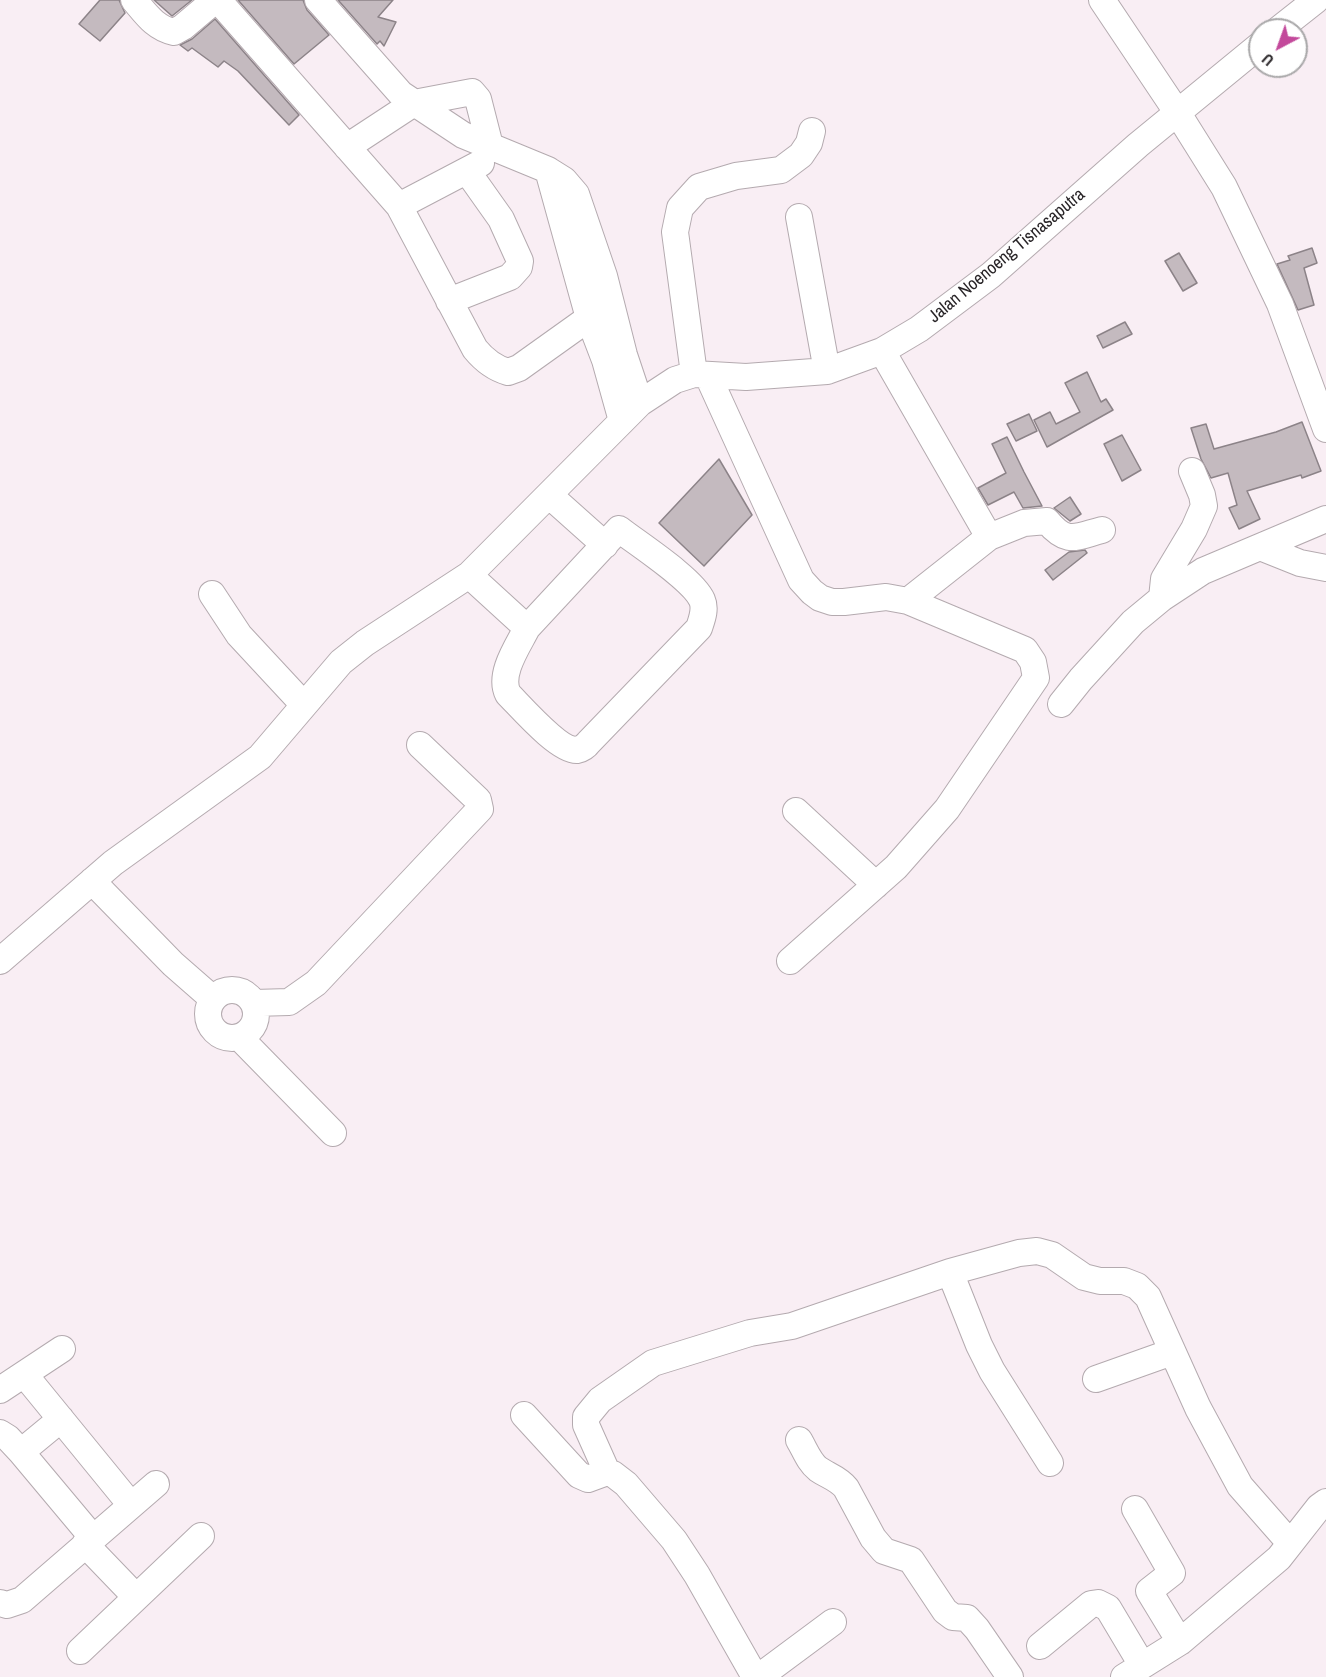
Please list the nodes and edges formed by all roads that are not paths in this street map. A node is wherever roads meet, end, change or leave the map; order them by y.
1 (134, 0) edge
2 (217, 0) edge
3 (318, 0) edge
4 (1102, 0) edge
5 (1316, 0) edge
6 (1293, 18) edge
7 (1248, 55) edge
8 (414, 103) junction
9 (1177, 112) junction
10 (813, 130) dead end
11 (347, 147) junction
12 (497, 149) junction
13 (467, 171) junction
14 (399, 206) junction
15 (799, 217) dead end
16 (579, 238) junction
17 (604, 276) junction
18 (580, 285) junction
19 (450, 301) junction
20 (589, 318) junction
21 (882, 351) junction
22 (826, 371) junction
23 (701, 375) junction
24 (640, 403) junction
25 (622, 421) junction
26 (1326, 429) edge
27 (1192, 471) dead end
28 (549, 495) junction
29 (1326, 519) edge
30 (1102, 530) dead end
31 (989, 537) junction
32 (605, 545) junction
33 (1260, 547) junction
34 (1326, 568) edge
35 (469, 575) junction
36 (212, 594) dead end
37 (1162, 598) junction
38 (908, 601) junction
39 (527, 628) junction
40 (1062, 704) dead end
41 (304, 705) junction
42 (420, 745) dead end
43 (796, 811) dead end
44 (92, 881) junction
45 (876, 885) junction
46 (790, 960) dead end
47 (0, 961) edge
48 (213, 999) junction
49 (254, 1003) junction
50 (240, 1038) junction
51 (333, 1133) dead end
52 (950, 1272) junction
53 (62, 1349) dead end
54 (1172, 1352) junction
55 (24, 1374) junction
56 (1096, 1379) dead end
57 (0, 1390) edge
58 (524, 1415) dead end
59 (61, 1419) junction
60 (0, 1433) edge
61 (799, 1440) dead end
62 (21, 1452) junction
63 (1050, 1463) dead end
64 (608, 1472) junction
65 (156, 1484) dead end
66 (1326, 1502) edge
67 (131, 1505) junction
68 (1135, 1509) dead end
69 (201, 1536) dead end
70 (89, 1541) junction
71 (1290, 1543) junction
72 (136, 1597) junction
73 (0, 1603) edge
74 (833, 1622) dead end
75 (1180, 1642) junction
76 (1040, 1646) dead end
77 (80, 1651) dead end
78 (1133, 1671) edge
79 (757, 1677) edge
80 (1010, 1677) edge

1 - 2 street
2 - 11 street
3 - 8 street
4 - 9 street
5 - 6 street
7 - 9 street, Jalan Noenoeng Tisnasaputra
8 - 11 street
8 - 12 street
8 - 12 street
9 - 21 street, Jalan Noenoeng Tisnasaputra
9 - 26 street
10 - 23 street
11 - 14 street
12 - 13 street
12 - 16 street
13 - 14 street
13 - 19 street
14 - 19 street
15 - 22 street
16 - 17 street
16 - 18 street
17 - 18 street
17 - 24 street
18 - 20 street
19 - 20 street
20 - 25 street
21 - 22 street, Jalan Noenoeng Tisnasaputra
21 - 31 street
22 - 23 street, Jalan Noenoeng Tisnasaputra
23 - 24 street, Jalan Noenoeng Tisnasaputra
23 - 38 street
24 - 25 street, Jalan Noenoeng Tisnasaputra
25 - 28 street, Jalan Noenoeng Tisnasaputra
27 - 37 street
28 - 32 street
28 - 35 street, Jalan Noenoeng Tisnasaputra
29 - 33 street
30 - 31 street
31 - 38 street
32 - 39 street
32 - 39 street
33 - 34 street
33 - 37 street
35 - 39 street
35 - 41 street, Jalan Noenoeng Tisnasaputra
36 - 41 street
37 - 40 street
38 - 45 street
41 - 44 street, Jalan Noenoeng Tisnasaputra
42 - 49 street
43 - 45 street
44 - 47 street, Jalan Noenoeng Tisnasaputra
44 - 48 street
45 - 46 street
48 - 49 street
48 - 50 street
49 - 50 street
50 - 51 street
52 - 54 street
52 - 63 street
52 - 64 street
53 - 55 street
54 - 56 street
54 - 71 street
55 - 57 street
55 - 59 street
58 - 64 street
59 - 62 street
59 - 67 street
60 - 62 street
61 - 80 street
62 - 70 street
64 - 79 street
65 - 67 street
66 - 71 street
67 - 70 street
68 - 75 street
69 - 72 street
70 - 72 street
70 - 73 street
71 - 75 street
72 - 77 street
74 - 79 street
75 - 78 street
76 - 78 street

